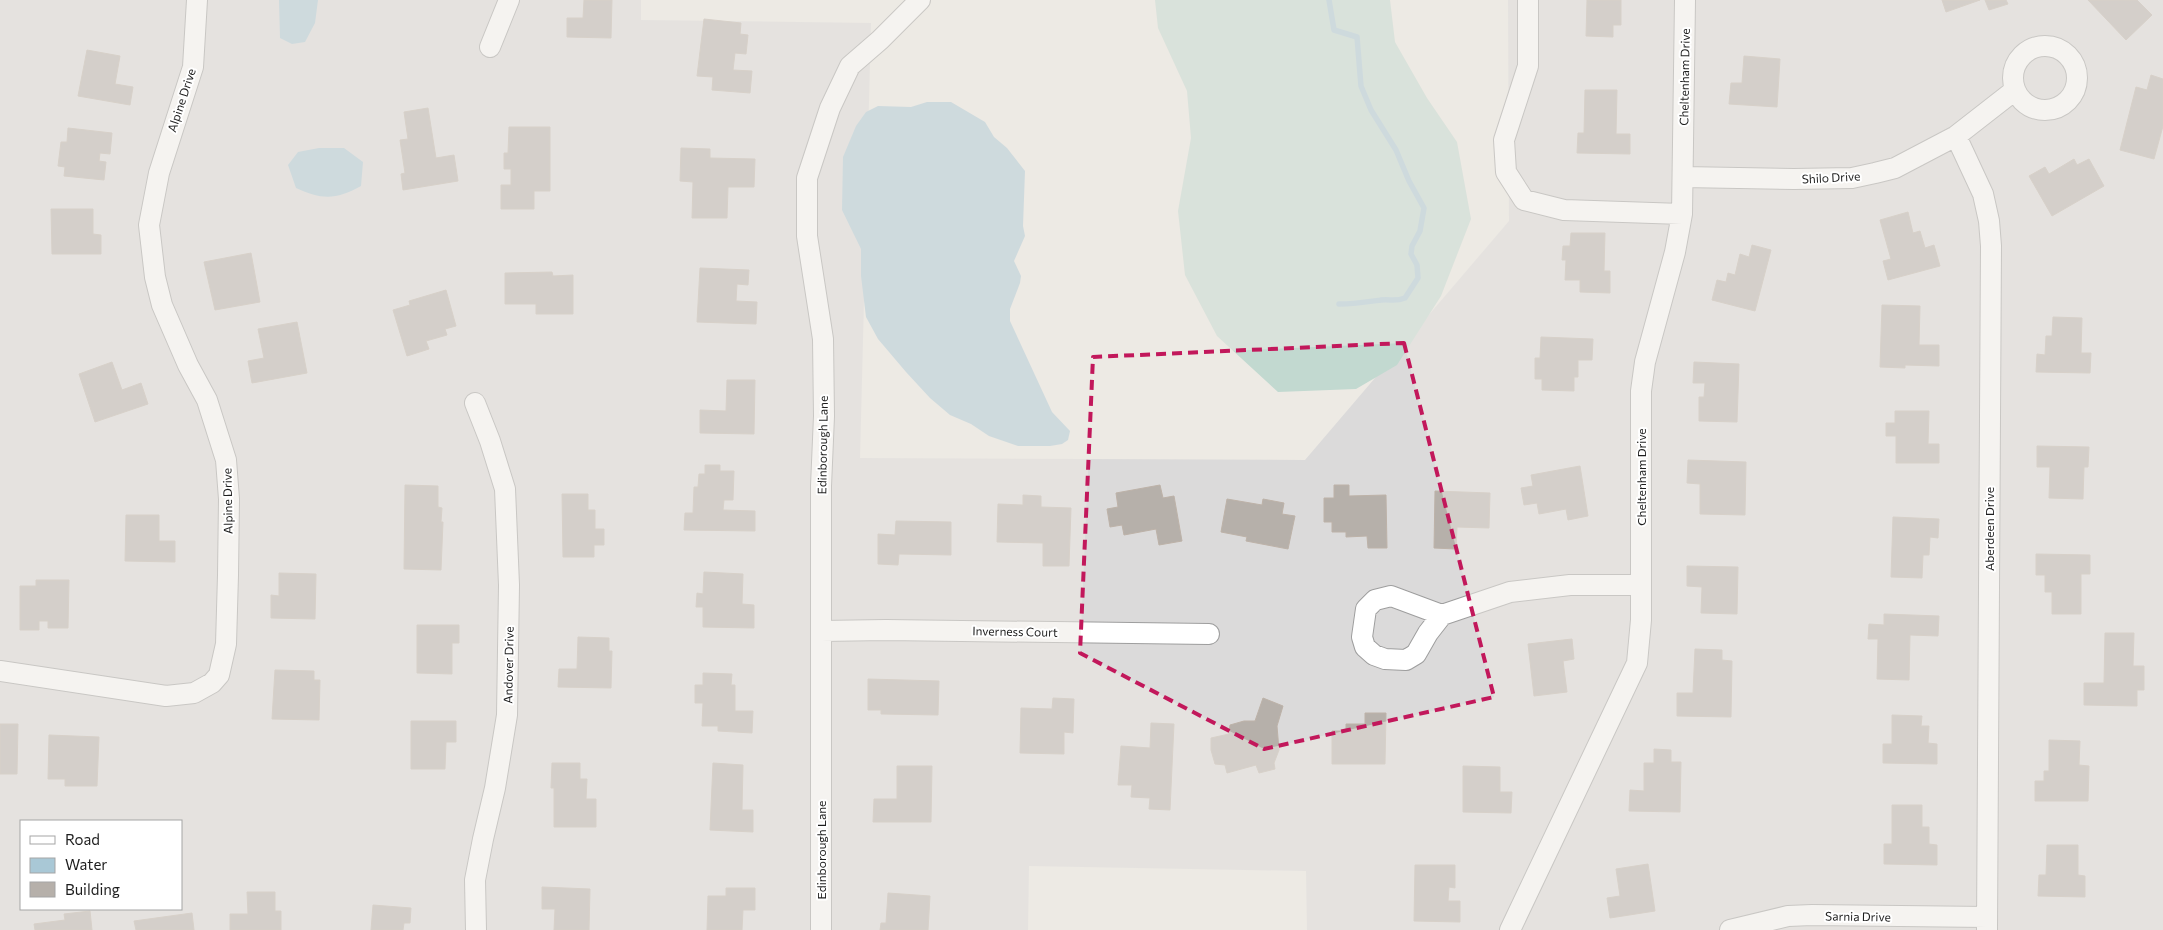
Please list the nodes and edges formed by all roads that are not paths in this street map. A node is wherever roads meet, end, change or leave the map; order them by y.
1 (196, 0) edge
2 (509, 0) edge
3 (920, 0) edge
4 (1528, 0) edge
5 (1685, 0) edge
6 (490, 47) dead end
7 (2014, 90) dead end
8 (1956, 136) junction
9 (1683, 177) junction
10 (1682, 214) junction
11 (475, 403) dead end
12 (1641, 585) junction
13 (1442, 615) dead end
14 (821, 631) junction
15 (1208, 634) dead end
16 (0, 671) edge
17 (1987, 924) edge
18 (476, 930) edge
19 (821, 930) edge
20 (1510, 930) edge
21 (1730, 930) edge

1 - 16 street, Alpine Drive
2 - 6 street
3 - 14 street, Edinborough Lane
4 - 10 street
5 - 9 street, Cheltenham Drive
7 - 8 street, Shilo Drive
8 - 9 street, Shilo Drive
8 - 17 street, Aberdeen Drive
9 - 10 street, Cheltenham Drive
10 - 12 street, Cheltenham Drive
11 - 18 street, Andover Drive
12 - 13 street
12 - 20 street, Cheltenham Drive
14 - 15 street, Inverness Court
14 - 19 street, Edinborough Lane
17 - 21 street, Sarnia Drive

